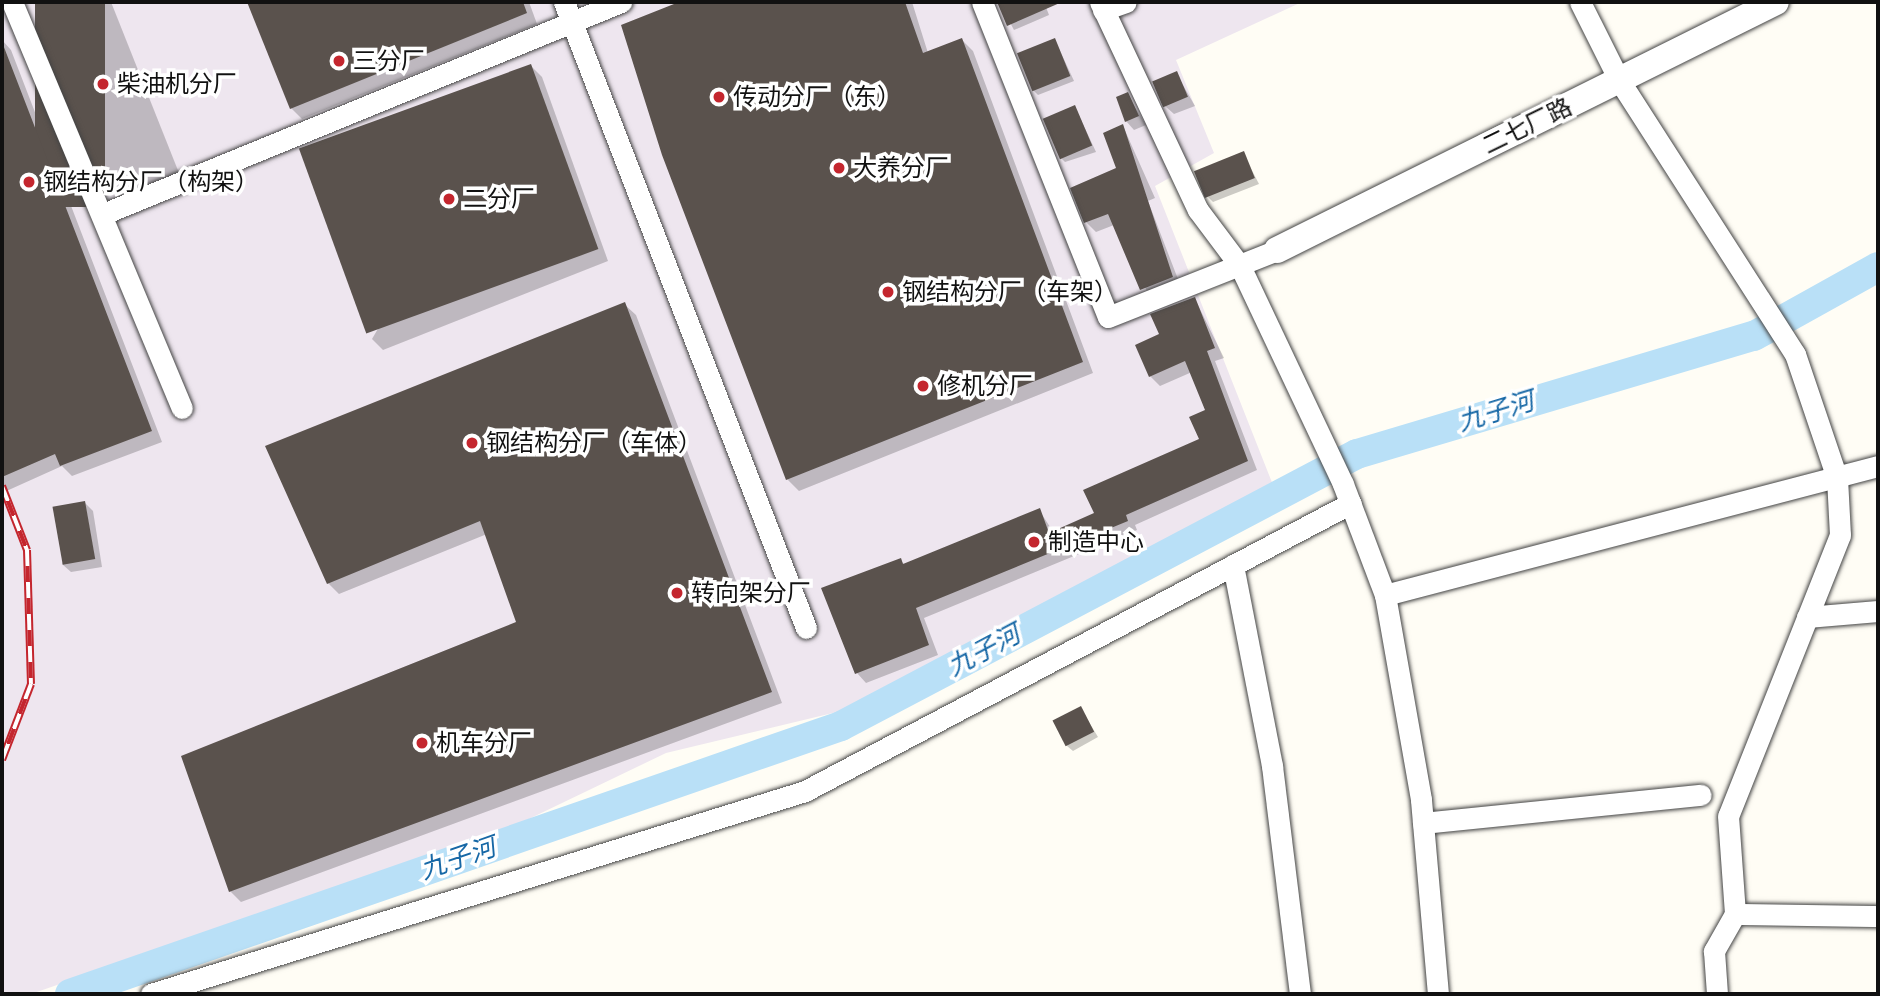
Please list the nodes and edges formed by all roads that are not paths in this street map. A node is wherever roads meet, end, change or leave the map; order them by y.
1 (12, 2) edge
2 (621, 2) edge
3 (982, 2) edge
4 (1126, 2) edge
5 (1580, 2) edge
6 (1776, 2) edge
7 (1102, 6) edge
8 (567, 12) edge
9 (1619, 80) junction
10 (103, 214) junction
11 (1277, 250) joint
12 (1240, 266) junction
13 (181, 408) dead end
14 (1878, 466) edge
15 (1837, 478) junction
16 (1347, 493) junction
17 (1233, 565) junction
18 (1385, 595) junction
19 (1878, 611) edge
20 (1807, 617) junction
21 (806, 628) dead end
22 (1701, 795) dead end
23 (1423, 823) junction
24 (1735, 914) junction
25 (1878, 916) edge
26 (151, 994) edge
27 (1300, 994) edge
28 (1438, 994) edge
29 (1717, 994) edge

1 - 10 street
2 - 8 street
3 - 12 street
4 - 7 street
5 - 9 street
6 - 9 street, 二七厂路
7 - 12 street
8 - 10 street
8 - 21 street
9 - 11 street, 二七厂路
9 - 15 street
10 - 13 street
11 - 12 street
12 - 16 street
14 - 15 street
15 - 18 street
15 - 20 street
16 - 17 street
16 - 18 street
17 - 26 street
17 - 27 street
18 - 23 street
19 - 20 street
20 - 24 street
22 - 23 street
23 - 28 street
24 - 25 street
24 - 29 street

